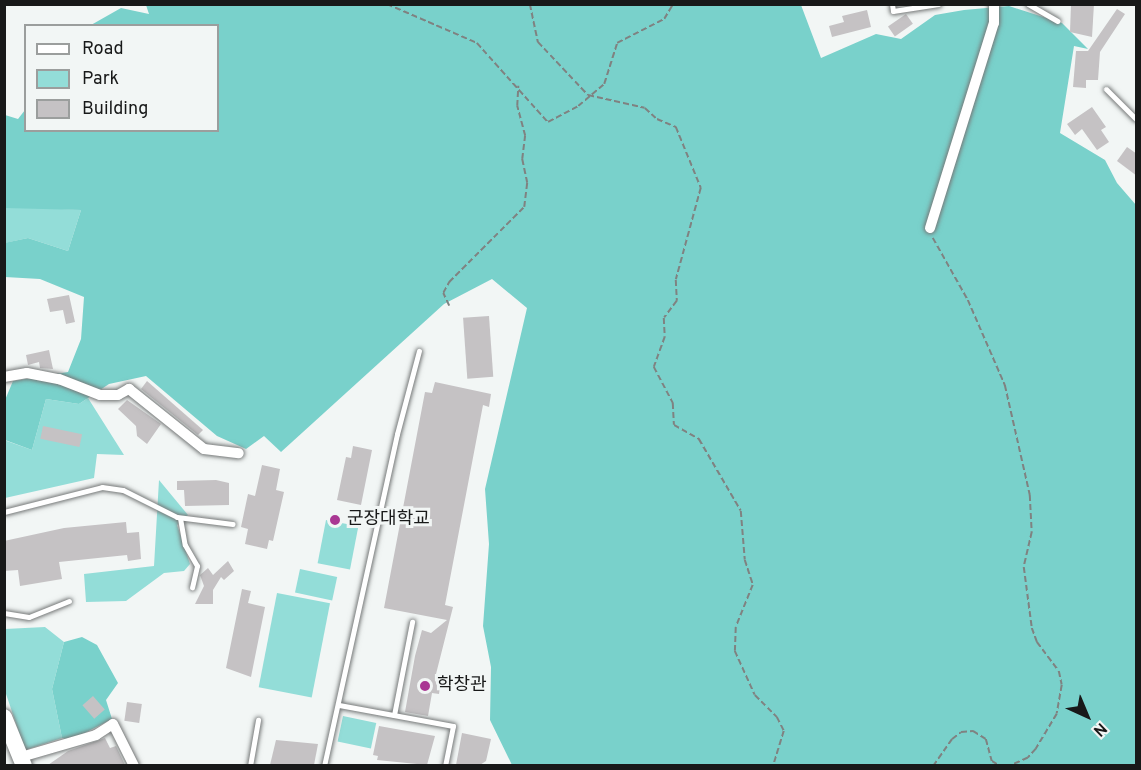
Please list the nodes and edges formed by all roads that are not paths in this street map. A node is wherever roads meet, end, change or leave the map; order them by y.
1 (892, 4) edge
2 (938, 4) edge
3 (994, 4) edge
4 (1028, 4) edge
5 (1057, 21) dead end
6 (1106, 89) dead end
7 (1137, 119) edge
8 (930, 228) road end
9 (419, 351) dead end
10 (4, 377) edge
11 (239, 453) dead end
12 (4, 513) edge
13 (180, 518) junction
14 (233, 524) dead end
15 (192, 587) dead end
16 (69, 601) dead end
17 (4, 613) edge
18 (412, 622) dead end
19 (339, 705) junction
20 (394, 715) junction
21 (4, 717) edge
22 (258, 720) dead end
23 (23, 761) edge
24 (134, 765) edge
25 (250, 765) edge
26 (324, 765) edge
27 (445, 765) edge

1 - 2 lane
3 - 8 street
4 - 5 lane
6 - 7 lane
9 - 19 lane
10 - 11 street
12 - 13 lane
13 - 14 lane
13 - 15 lane
16 - 17 lane
18 - 20 lane
19 - 20 lane
19 - 26 lane
20 - 27 lane
21 - 23 main road
22 - 25 lane
23 - 24 street

